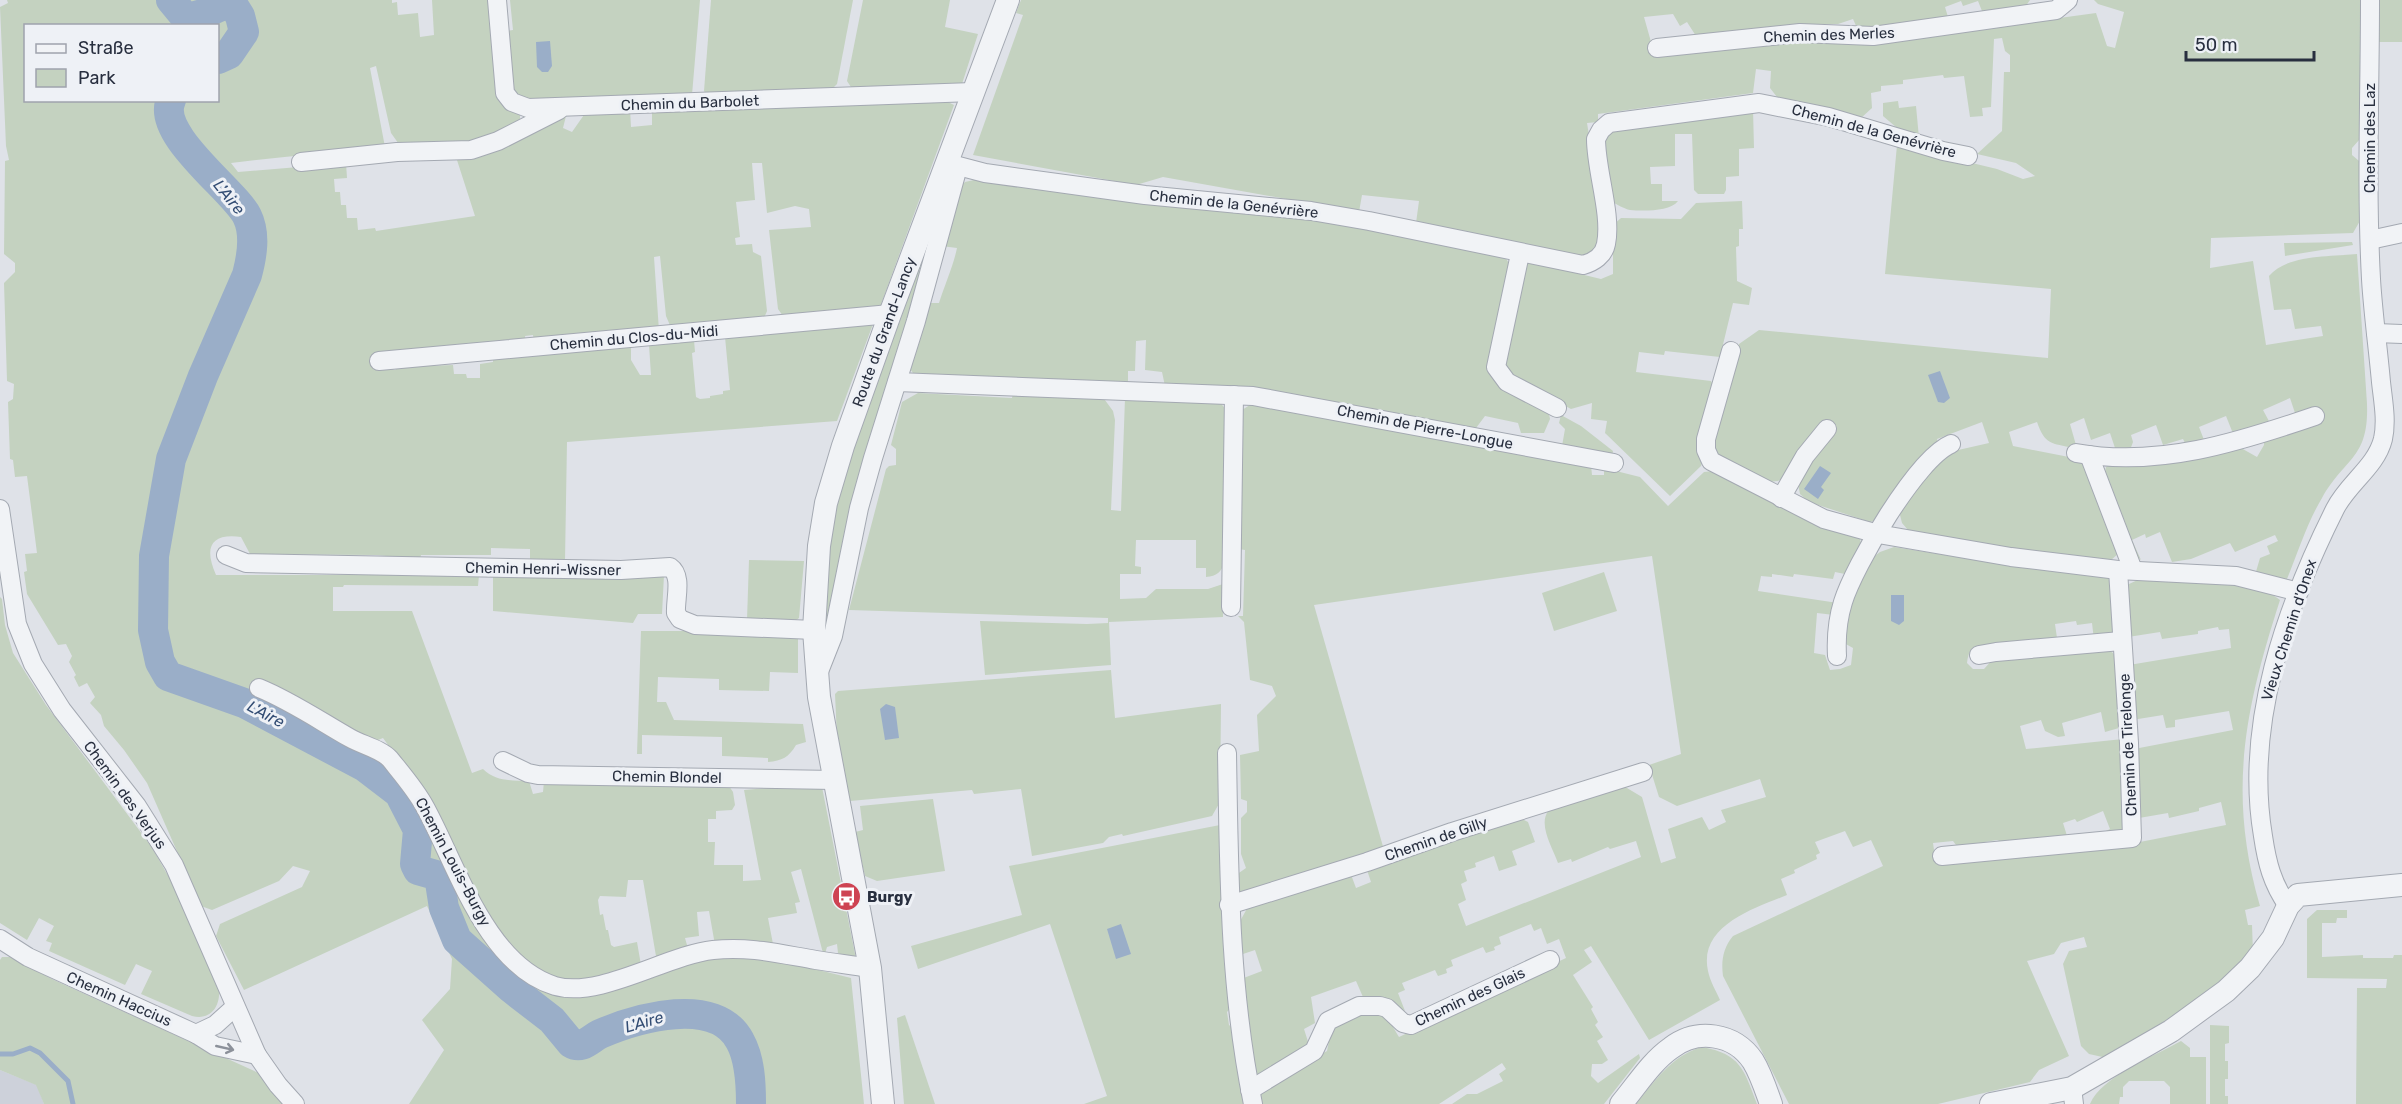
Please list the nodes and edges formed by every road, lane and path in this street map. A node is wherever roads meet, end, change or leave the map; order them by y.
1 (497, 0) edge
2 (1008, 0) edge
3 (2068, 0) edge
4 (2370, 0) edge
5 (1657, 48) dead end
6 (974, 92) junction
7 (563, 108) junction
8 (1968, 156) dead end
9 (301, 162) dead end
10 (952, 165) junction
11 (2402, 233) edge
12 (2370, 240) junction
13 (1520, 254) junction
14 (890, 314) junction
15 (2376, 333) junction
16 (2402, 334) edge
17 (1731, 351) dead end
18 (379, 361) dead end
19 (897, 382) junction
20 (1234, 395) junction
21 (1557, 408) dead end
22 (2315, 416) dead end
23 (1827, 429) dead end
24 (1951, 444) dead end
25 (1614, 464) dead end
26 (1781, 498) junction
27 (0, 510) edge
28 (1878, 534) junction
29 (226, 555) dead end
30 (2125, 570) junction
31 (2299, 592) junction
32 (1231, 607) dead end
33 (814, 630) junction
34 (2121, 641) junction
35 (1979, 655) dead end
36 (1837, 656) dead end
37 (817, 675) junction
38 (259, 688) dead end
39 (1227, 753) dead end
40 (502, 761) dead end
41 (1643, 772) dead end
42 (834, 780) junction
43 (1942, 856) dead end
44 (2402, 885) edge
45 (1229, 905) junction
46 (2288, 906) junction
47 (0, 939) edge
48 (1550, 960) dead end
49 (870, 968) junction
50 (235, 1007) junction
51 (196, 1034) junction
52 (257, 1055) junction
53 (2073, 1096) edge
54 (1251, 1097) edge
55 (295, 1104) edge
56 (882, 1104) edge
57 (1621, 1104) edge
58 (1772, 1104) edge
59 (1991, 1104) edge

1 - 7 street, Chemin du Barbolet
2 - 6 street, Route du Grand-Lancy
3 - 5 street, Chemin des Merles
4 - 12 street, Chemin des Laz
6 - 7 street, Chemin du Barbolet
6 - 10 street, Route du Grand-Lancy
7 - 9 street
8 - 13 street, Chemin de la Genévrière
10 - 13 street, Chemin de la Genévrière
10 - 14 street, Route du Grand-Lancy
10 - 19 street, Route du Grand-Lancy
11 - 12 street
12 - 15 street, Vieux Chemin d'Onex
13 - 21 street
14 - 18 street, Chemin du Clos-du-Midi
14 - 33 street, Route du Grand-Lancy
15 - 16 street
15 - 31 street, Vieux Chemin d'Onex
17 - 26 street
19 - 20 street, Chemin de Pierre-Longue
19 - 37 street, Route du Grand-Lancy
20 - 25 street, Chemin de Pierre-Longue
20 - 32 street
22 - 30 street, Chemin de Tirelonge
23 - 26 street
24 - 28 street
26 - 28 street
27 - 50 street, Chemin des Verjus
28 - 30 street
28 - 36 street
29 - 33 street, Chemin Henri-Wissner
30 - 31 street
30 - 34 street, Chemin de Tirelonge
31 - 46 street, Vieux Chemin d'Onex
33 - 37 street, Route du Grand-Lancy
34 - 35 street
34 - 43 street, Chemin de Tirelonge
37 - 42 street, Route du Grand-Lancy
38 - 49 street, Chemin Louis-Burgy
39 - 45 street
40 - 42 street, Chemin Blondel
41 - 45 street, Chemin de Gilly
42 - 49 street, Route du Grand-Lancy
44 - 46 street
45 - 54 street
46 - 53 street
47 - 51 street, Chemin Haccius
48 - 54 street, Chemin des Glais
49 - 56 street, Route du Grand-Lancy
50 - 51 street
50 - 52 street, Chemin des Verjus
51 -> 52 street, Chemin Haccius
52 - 55 street, Chemin des Verjus
53 - 59 street
57 - 58 street

